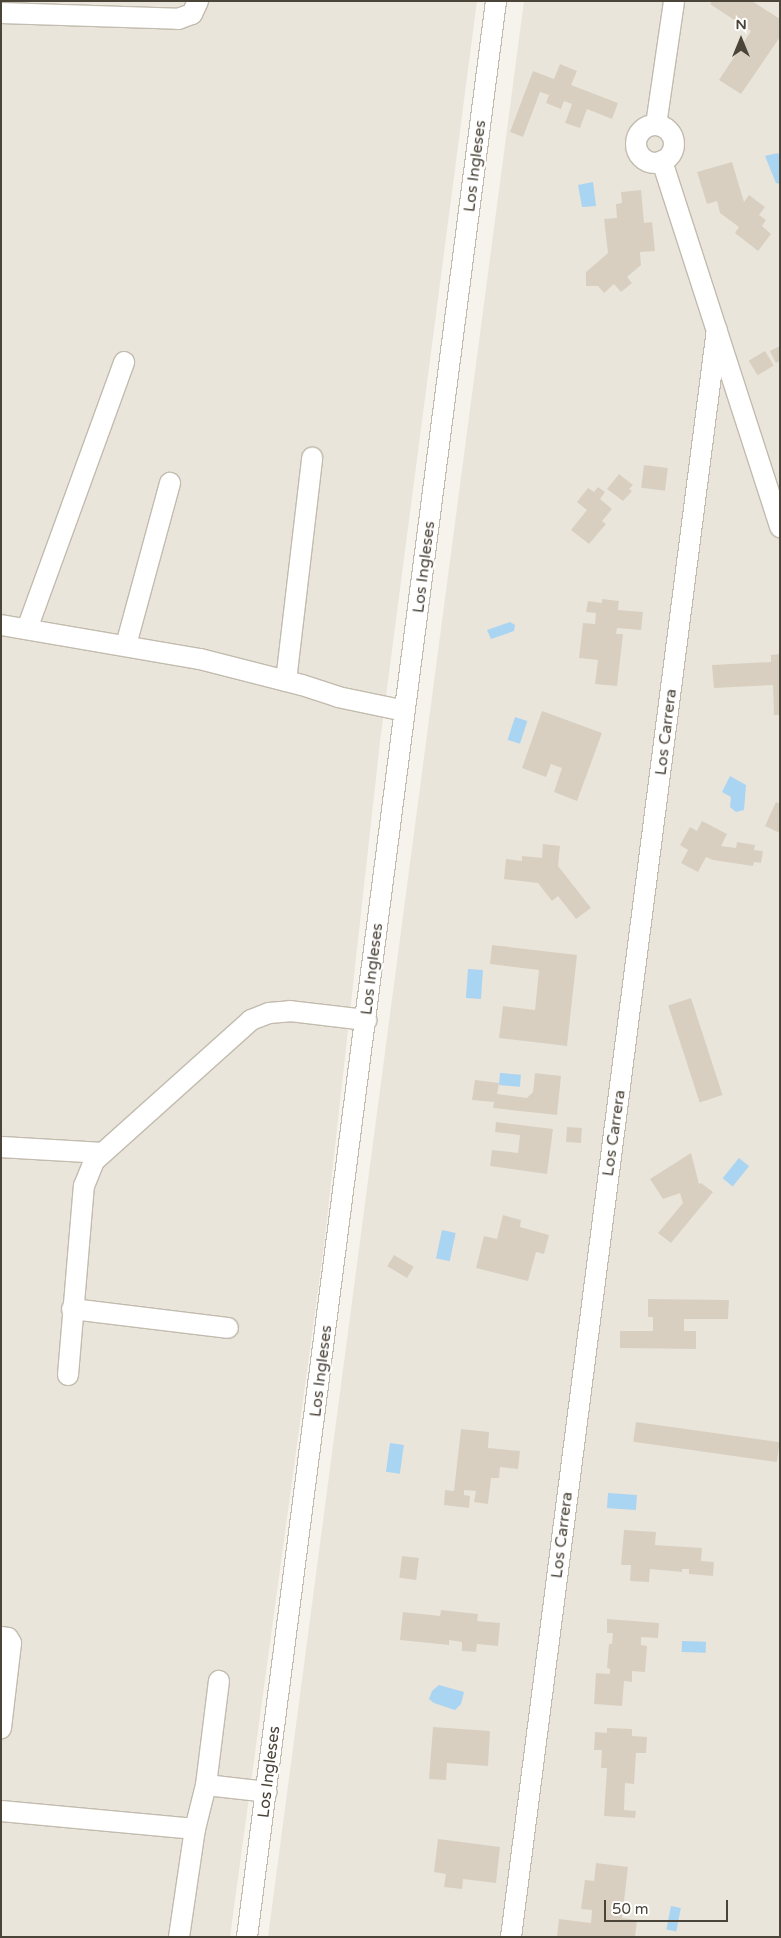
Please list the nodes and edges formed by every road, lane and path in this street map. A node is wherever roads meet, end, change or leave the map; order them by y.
1 (198, 1) edge
2 (496, 1) edge
3 (674, 1) edge
4 (1, 13) edge
5 (656, 125) junction
6 (662, 161) junction
7 (717, 330) junction
8 (124, 362) dead end
9 (312, 458) dead end
10 (170, 483) dead end
11 (780, 527) edge
12 (1, 625) edge
13 (27, 629) junction
14 (126, 645) junction
15 (286, 681) junction
16 (405, 711) junction
17 (366, 1020) junction
18 (1, 1147) edge
19 (102, 1153) junction
20 (72, 1309) junction
21 (228, 1328) dead end
22 (68, 1375) dead end
23 (1, 1637) edge
24 (219, 1681) dead end
25 (1, 1728) edge
26 (206, 1785) junction
27 (266, 1792) junction
28 (1, 1812) edge
29 (195, 1829) junction
30 (179, 1937) edge
31 (247, 1937) edge
32 (511, 1937) edge

1 - 4 street
2 - 16 street, Los Ingleses
3 - 5 street
5 - 6 street
5 - 6 street
6 - 7 street
7 - 11 street
7 - 32 street, Los Carrera
8 - 13 street
9 - 15 street
10 - 14 street
12 - 13 street
13 - 14 street
14 - 15 street
15 - 16 street
16 - 17 street, Los Ingleses
17 - 19 street
17 - 27 street, Los Ingleses
18 - 19 street
19 - 20 street
20 - 21 street
20 - 22 street
23 - 25 street
24 - 26 street
26 - 27 street
26 - 29 street
27 - 31 street, Los Ingleses
28 - 29 street
29 - 30 street

